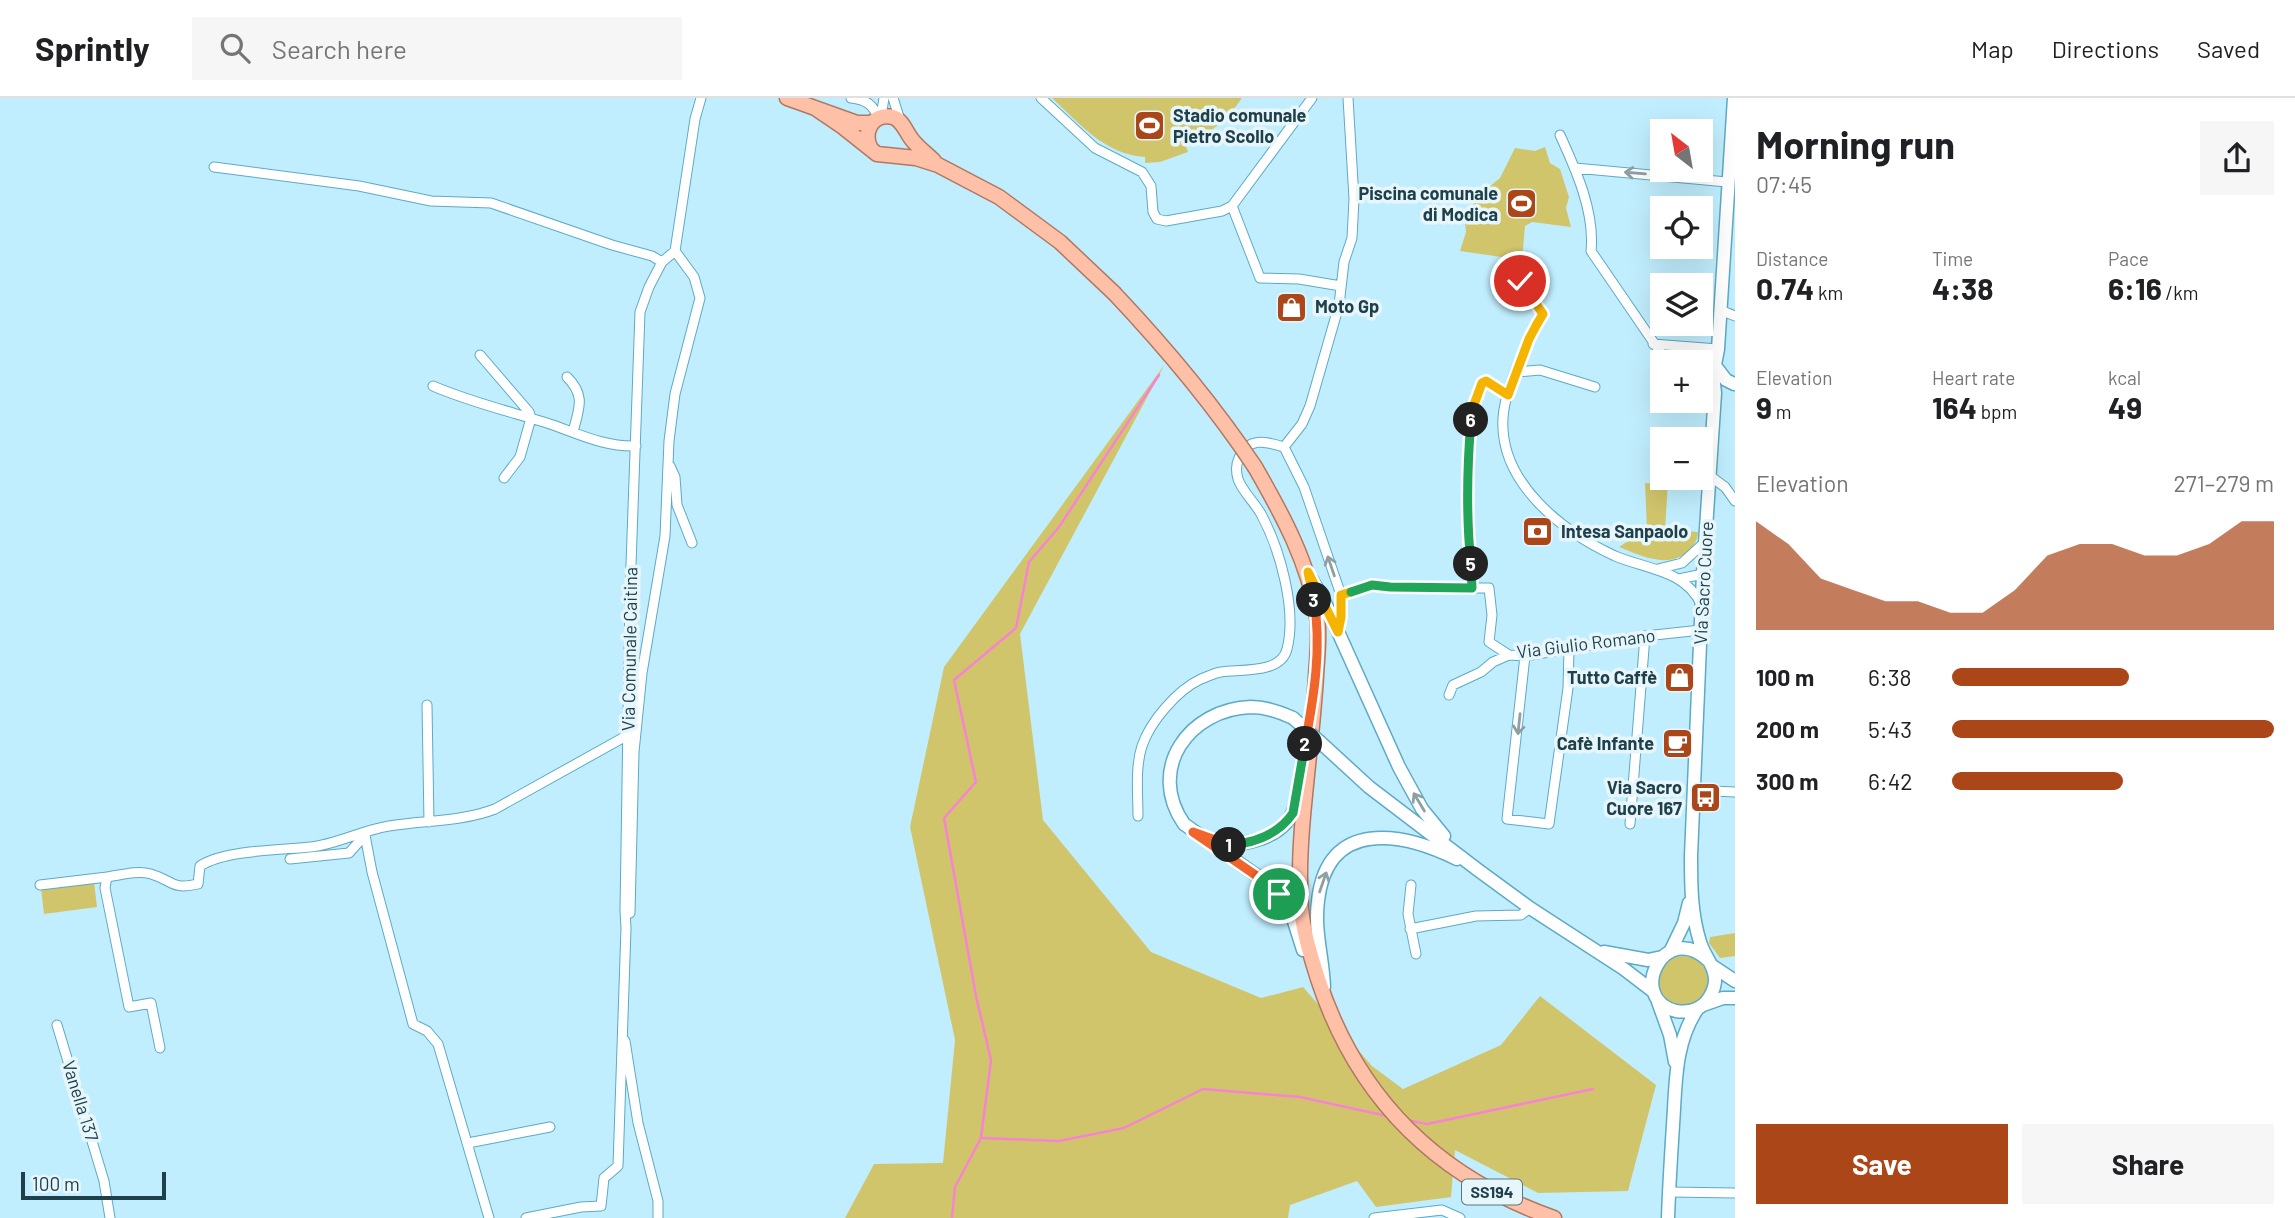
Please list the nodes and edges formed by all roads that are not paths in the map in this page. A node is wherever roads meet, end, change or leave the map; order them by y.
1 (701, 98) edge
2 (787, 98) edge
3 (851, 98) edge
4 (884, 98) edge
5 (892, 98) edge
6 (1041, 98) edge
7 (1312, 98) edge
8 (1348, 98) edge
9 (1734, 98) edge
10 (815, 108) junction
11 (877, 119) junction
12 (904, 128) junction
13 (1560, 135) dead end
14 (872, 150) junction
15 (895, 155) junction
16 (938, 165) junction
17 (214, 167) dead end
18 (1575, 168) junction
19 (1727, 182) junction
20 (1232, 206) junction
21 (675, 251) junction
22 (662, 262) junction
23 (1520, 281) dead end
24 (1341, 286) junction
25 (1720, 310) junction
26 (1735, 316) edge
27 (1653, 344) junction
28 (1718, 349) junction
29 (1658, 350) edge
30 (480, 355) dead end
31 (1716, 367) junction
32 (1517, 372) junction
33 (567, 377) dead end
34 (1713, 377) edge
35 (1735, 384) edge
36 (433, 386) dead end
37 (1595, 387) dead end
38 (1713, 387) edge
39 (1508, 395) junction
40 (531, 418) junction
41 (573, 432) junction
42 (636, 446) junction
43 (1284, 447) junction
44 (669, 464) junction
45 (504, 478) dead end
46 (1713, 478) edge
47 (1709, 490) edge
48 (1735, 501) edge
49 (1706, 541) junction
50 (692, 543) dead end
51 (1682, 564) junction
52 (1653, 569) junction
53 (1703, 571) junction
54 (1308, 572) junction
55 (1679, 579) junction
56 (1472, 588) junction
57 (1341, 595) junction
58 (1702, 605) junction
59 (1701, 630) junction
60 (1338, 632) junction
61 (1645, 636) junction
62 (1569, 649) junction
63 (1509, 655) junction
64 (1525, 656) junction
65 (1315, 690) junction
66 (1449, 695) dead end
67 (639, 698) junction
68 (628, 704) junction
69 (427, 705) dead end
70 (628, 736) junction
71 (1694, 790) junction
72 (1735, 792) edge
73 (1138, 816) dead end
74 (429, 822) junction
75 (1630, 824) dead end
76 (1193, 832) junction
77 (366, 833) junction
78 (1461, 855) junction
79 (290, 859) dead end
80 (1479, 870) junction
81 (107, 877) junction
82 (40, 885) dead end
83 (1410, 885) dead end
84 (1690, 899) junction
85 (1530, 908) junction
86 (626, 928) junction
87 (1410, 929) junction
88 (1592, 949) junction
89 (1416, 954) dead end
90 (1666, 954) junction
91 (1709, 963) junction
92 (1735, 981) edge
93 (1656, 995) junction
94 (1324, 998) junction
95 (1735, 998) edge
96 (1700, 1007) junction
97 (57, 1025) dead end
98 (623, 1033) junction
99 (160, 1048) dead end
100 (1676, 1070) junction
101 (550, 1127) dead end
102 (468, 1143) junction
103 (1669, 1192) junction
104 (1735, 1193) edge
105 (110, 1218) edge
106 (489, 1218) edge
107 (526, 1218) edge
108 (657, 1218) edge
109 (1374, 1218) edge
110 (1460, 1218) edge
111 (1554, 1218) edge
112 (1668, 1218) edge

1 - 21 street
2 - 10 main road
3 - 11 street
4 - 11 street
5 - 12 street
6 - 20 street
7 - 20 street
8 - 24 street
9 - 19 main road
10 - 11 main road
10 - 14 main road
11 - 12 main road
11 - 14 main road
12 - 15 main road
12 - 16 main road
13 - 18 street
14 - 15 main road
15 - 16 main road
16 - 54 main road, bridge
17 - 22 street
19 -> 18 street
18 - 27 street
19 - 25 main road
20 - 24 street
21 - 22 street, Via Comunale Caitina
21 - 44 street
22 - 42 street, Via Comunale Caitina
23 - 32 street
24 - 43 street
25 - 26 street
25 - 28 main road
27 - 28 street
27 - 29 street
28 - 31 main road
30 - 40 street
31 - 34 main road, Via Sacro Cuore
31 - 35 main road
32 - 37 street
32 - 39 street
33 - 41 street
35 - 38 main road
36 - 40 street
39 - 52 street
39 - 56 street
40 - 41 street
40 - 45 street
41 - 42 street
42 - 68 street, Via Comunale Caitina
57 -> 43 street
43 - 73 street
44 - 50 street
44 - 67 street
46 - 48 street
47 - 49 main road, Via Sacro Cuore
49 - 51 street
49 - 53 main road, Via Sacro Cuore
51 - 52 street
51 - 53 street
52 - 55 street
53 - 55 street
53 - 58 main road, Via Sacro Cuore
54 - 60 main road
54 - 65 main road
55 - 58 street
56 - 57 street
56 - 63 street, Via Giulio Romano
57 - 60 street
58 - 59 main road, Via Sacro Cuore
59 - 61 street, Via Giulio Romano
59 - 71 main road, Via Sacro Cuore
78 -> 60 main road
61 - 62 street, Via Giulio Romano
61 - 75 street
62 - 64 street, Via Giulio Romano
64 -> 62 street
63 - 64 street, Via Giulio Romano
63 - 66 street
65 - 76 main road
65 - 94 main road
67 - 68 street
67 - 86 street
68 - 70 street, Via Comunale Caitina
69 - 74 street
70 - 74 street
70 - 86 street, Via Comunale Caitina
71 - 72 street
71 - 84 main road, Via Sacro Cuore
74 - 77 street
76 - 78 main road, bridge
76 - 94 main road
77 - 79 street
77 - 81 street
77 - 102 street
78 - 80 main road
80 - 85 main road
94 -> 80 main road
81 - 82 street
81 - 99 street
83 - 87 street
84 - 90 main road
84 - 91 main road
85 - 87 street
85 - 88 main road
86 - 98 street, Via Comunale Caitina
87 - 89 street
88 - 90 main road
88 - 93 main road
90 - 91 main road
90 - 93 main road
91 - 92 main road
91 - 96 main road
93 - 96 main road
93 - 100 main road
94 - 111 main road, SS194
95 - 96 main road
96 - 100 main road
97 - 105 street, Vanella 137
98 - 107 street, Via Comunale Caitina
98 - 108 street
100 - 103 main road
101 - 102 street
102 - 106 street
103 - 104 street
103 - 112 main road
109 - 110 street

